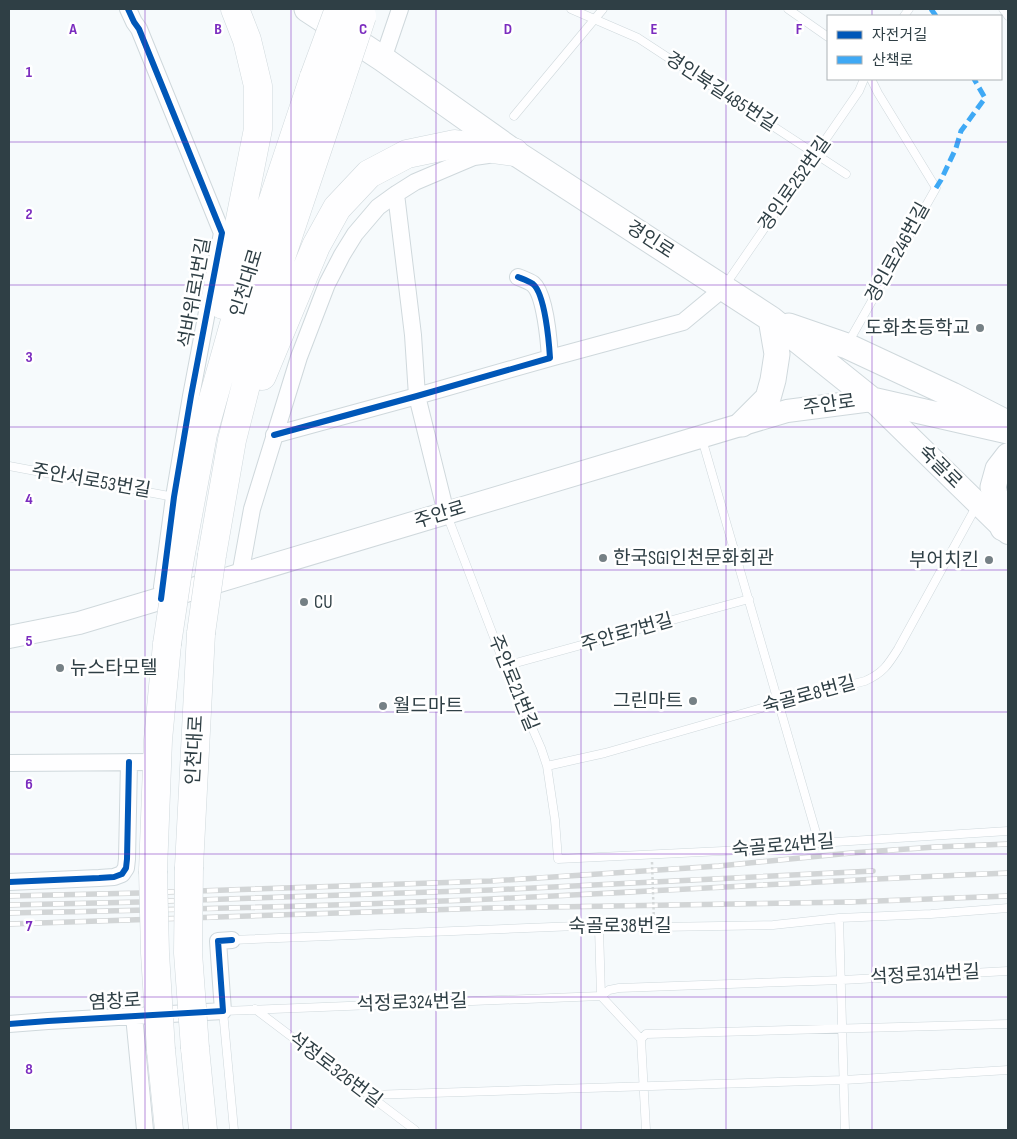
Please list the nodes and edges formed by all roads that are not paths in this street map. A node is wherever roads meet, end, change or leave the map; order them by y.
1 (128, 9) edge
2 (236, 9) edge
3 (307, 9) edge
4 (400, 9) edge
5 (571, 9) edge
6 (603, 9) edge
7 (788, 9) edge
8 (1003, 9) edge
9 (355, 11) edge
10 (1008, 16) edge
11 (595, 19) junction
12 (827, 36) edge
13 (382, 60) junction
14 (864, 80) edge
15 (872, 80) edge
16 (514, 116) dead end
17 (514, 152) junction
18 (816, 154) junction
19 (846, 174) dead end
20 (396, 194) junction
21 (518, 277) dead end
22 (724, 288) junction
23 (770, 319) junction
24 (846, 346) junction
25 (550, 358) junction
26 (417, 396) junction
27 (872, 400) junction
28 (742, 424) junction
29 (1008, 424) edge
30 (1008, 431) edge
31 (202, 434) junction
32 (274, 435) junction
33 (702, 437) junction
34 (232, 440) junction
35 (1008, 456) edge
36 (9, 466) edge
37 (174, 497) junction
38 (978, 504) junction
39 (446, 513) junction
40 (1006, 531) edge
41 (240, 575) junction
42 (161, 599) junction
43 (748, 599) junction
44 (9, 638) edge
45 (506, 666) junction
46 (779, 703) junction
47 (129, 762) junction
48 (157, 762) junction
49 (9, 763) edge
50 (547, 766) junction
51 (1008, 831) edge
52 (819, 843) junction
53 (558, 859) joint
54 (9, 882) edge
55 (1008, 908) edge
56 (840, 918) junction
57 (600, 928) junction
58 (232, 940) joint
59 (1008, 971) edge
60 (842, 980) junction
61 (601, 996) junction
62 (255, 1009) junction
63 (223, 1011) junction
64 (134, 1016) junction
65 (9, 1024) edge
66 (1008, 1024) edge
67 (843, 1029) junction
68 (641, 1039) junction
69 (1008, 1070) edge
70 (844, 1080) junction
71 (643, 1086) junction
72 (369, 1095) junction
73 (145, 1130) edge
74 (169, 1130) edge
75 (203, 1130) edge
76 (234, 1130) edge
77 (415, 1130) edge
78 (646, 1130) edge
79 (845, 1130) edge

1 - 37 street, 석바위로1번길
2 - 31 highway
3 - 13 main road, 경인로
4 - 13 street
5 - 11 lane, 경인북길485번길
6 - 11 lane
7 - 12 lane
8 - 10 lane
9 - 31 highway, 인천대로, bridge
9 - 34 highway, 인천대로, bridge
11 - 16 lane
11 - 18 lane, 경인북길485번길
13 - 17 main road, 경인로
14 - 18 lane, 경인로252번길
15 - 24 lane, 경인로246번길
17 - 20 street
17 - 22 main road, 경인로
17 - 34 highway
18 - 19 lane, 경인북길485번길
18 - 22 lane, 경인로252번길
20 - 26 street
20 - 32 street
21 - 25 street
22 - 23 main road, 경인로
22 - 25 street
23 - 24 main road
23 - 27 main road, 경인로
23 - 28 main road
24 - 29 main road
25 - 26 street
26 - 32 street
26 - 39 street
27 - 28 main road, 주안로
27 - 30 main road, 경인로
27 - 38 main road, 숙골로
28 - 33 main road, 주안로
31 - 48 highway, 인천대로, bridge
32 - 41 street
33 - 39 main road, 주안로
33 - 43 lane
34 - 75 highway, 인천대로, bridge
35 - 40 main road
36 - 37 lane, 주안서로53번길
37 - 42 street, 석바위로1번길
38 - 40 main road, 숙골로
38 - 46 lane, 숙골로8번길
39 - 41 main road, 주안로
39 - 45 lane, 주안로21번길
41 - 42 main road, 주안로
42 - 44 main road, 주안로
43 - 45 lane, 주안로7번길
43 - 46 lane
45 - 50 lane, 주안로21번길
46 - 50 lane, 숙골로8번길
46 - 52 lane
47 - 48 street
47 - 49 street
47 - 54 street
48 - 74 highway, 인천대로, bridge
50 - 53 lane, 주안로21번길
51 - 52 lane, 숙골로24번길
52 - 53 lane, 숙골로24번길
55 - 56 lane, 숙골로38번길
56 - 57 lane, 숙골로38번길
56 - 60 lane
57 - 58 lane, 숙골로38번길
57 - 61 lane
58 - 63 street
59 - 60 lane, 석정로314번길
60 - 61 lane, 석정로324번길
60 - 67 lane
61 - 62 lane, 석정로324번길
61 - 68 lane
62 - 63 lane, 석정로324번길
62 - 72 lane, 석정로326번길
63 - 64 street, 염창로
63 - 76 lane
64 - 65 street, 염창로
64 - 73 street
66 - 67 lane
67 - 68 lane
67 - 70 lane
68 - 71 lane
69 - 70 lane
70 - 71 lane
70 - 79 lane
71 - 72 lane
71 - 78 lane
72 - 77 lane, 석정로326번길

